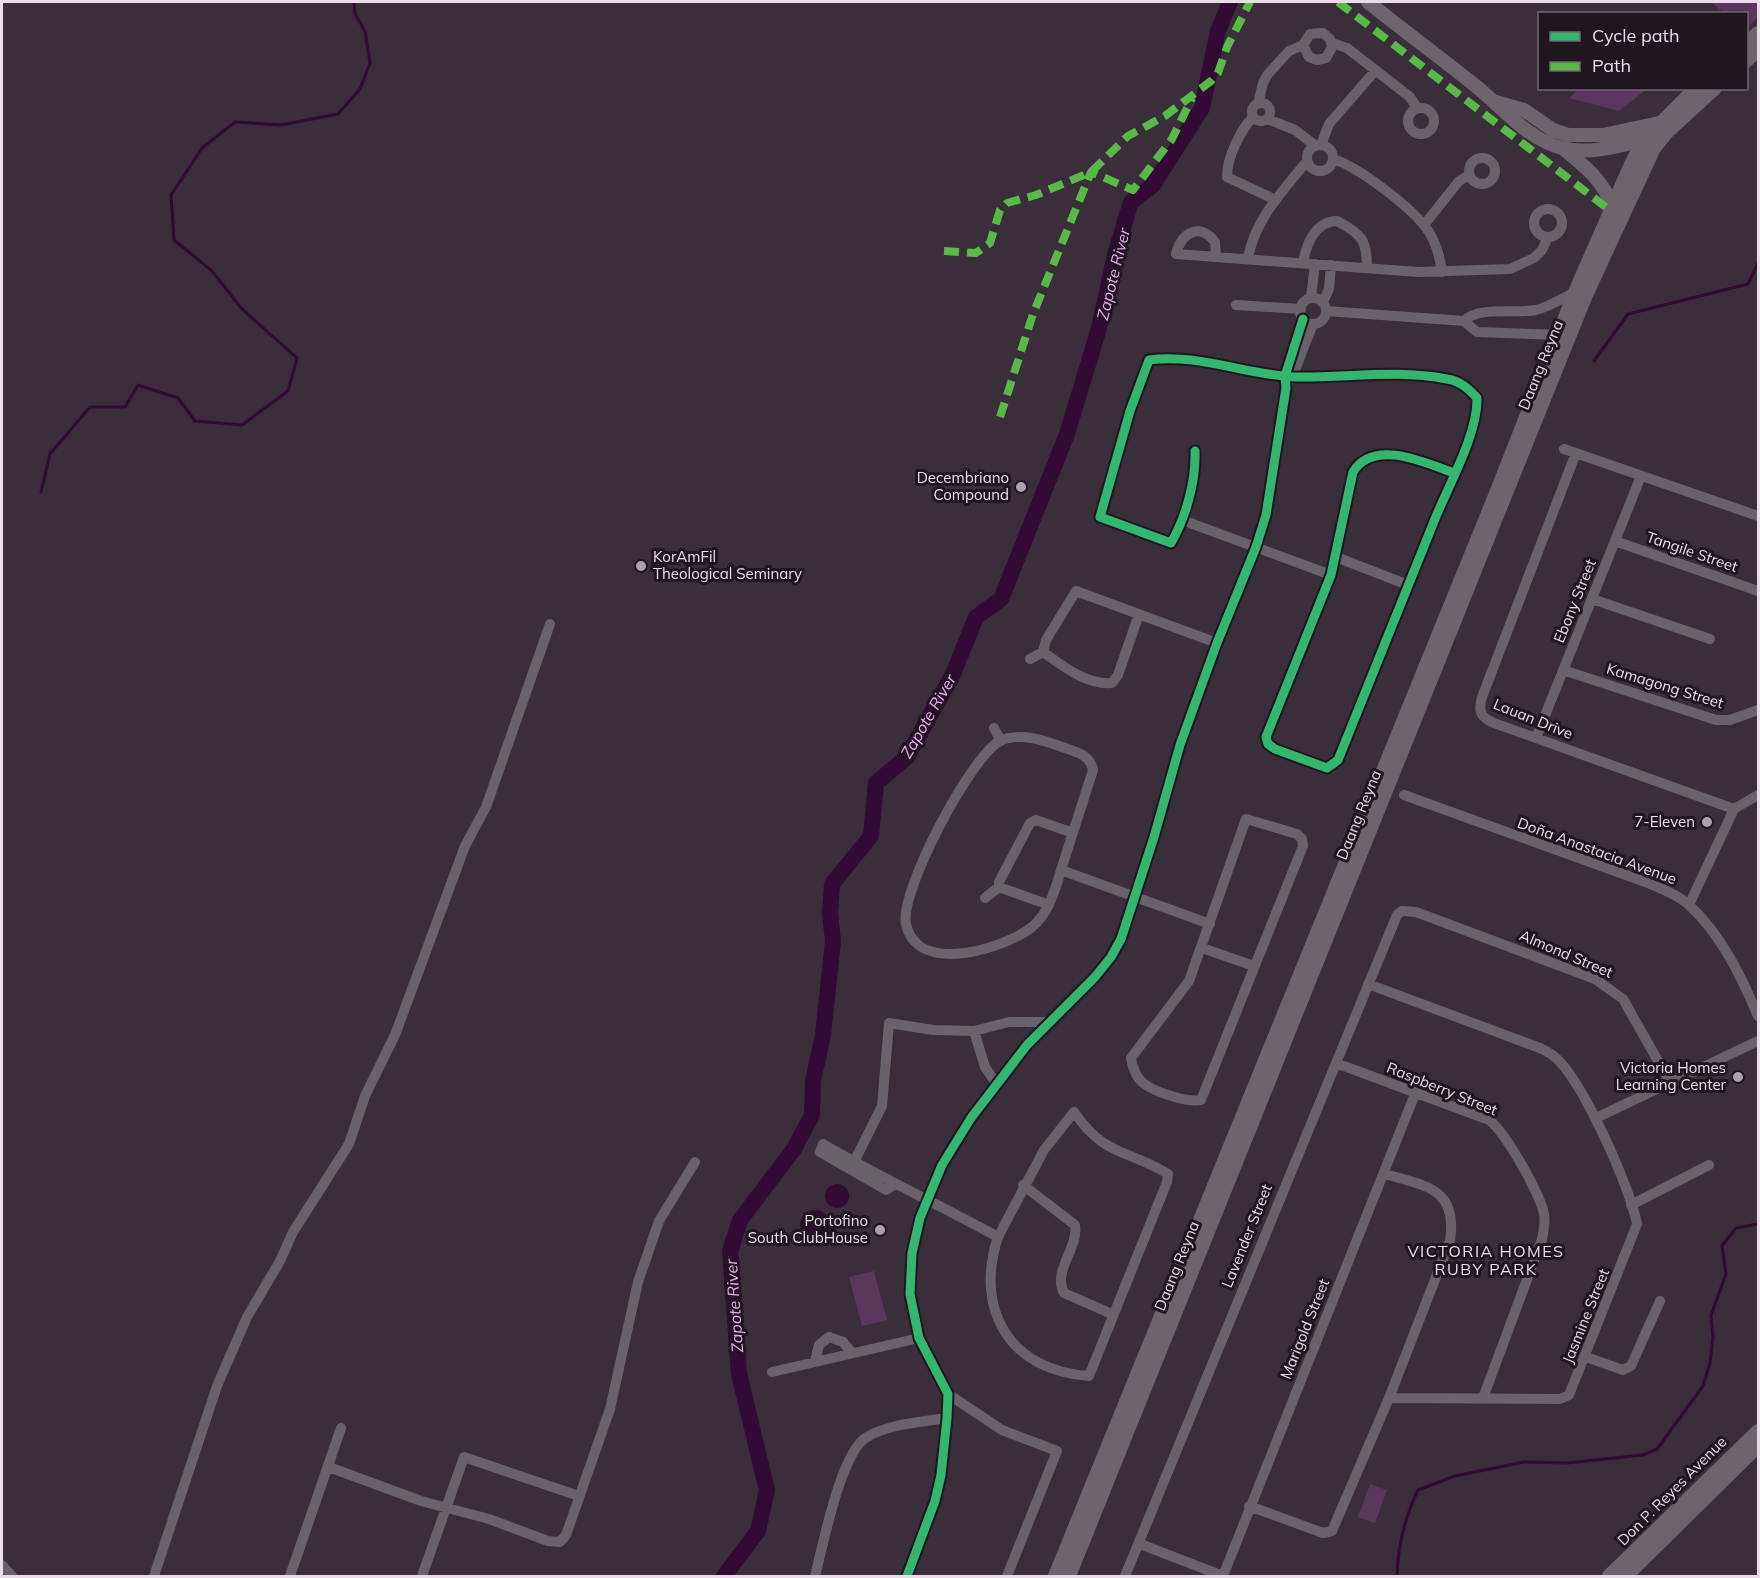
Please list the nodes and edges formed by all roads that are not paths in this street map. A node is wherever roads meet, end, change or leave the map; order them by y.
1 (1368, 2) edge
2 (1332, 43) junction
3 (1304, 45) junction
4 (1375, 71) junction
5 (1694, 90) edge
6 (1712, 90) edge
7 (1495, 102) junction
8 (1258, 104) junction
9 (1417, 108) dead end
10 (1253, 117) junction
11 (1268, 119) junction
12 (1663, 128) junction
13 (1649, 144) junction
14 (1318, 145) junction
15 (1563, 148) junction
16 (1333, 159) junction
17 (1307, 161) junction
18 (1469, 175) dead end
19 (1276, 200) junction
20 (1613, 207) junction
21 (1424, 225) junction
22 (1548, 237) dead end
23 (1216, 257) dead end
24 (1248, 258) junction
25 (1303, 263) junction
26 (1315, 264) junction
27 (1331, 265) junction
28 (1366, 268) junction
29 (1442, 272) junction
30 (1580, 294) junction
31 (1311, 298) junction
32 (1236, 305) dead end
33 (1324, 306) junction
34 (1306, 318) junction
35 (1464, 321) junction
36 (1564, 335) junction
37 (1289, 376) junction
38 (1564, 449) dead end
39 (1195, 451) dead end
40 (1576, 453) junction
41 (1454, 473) junction
42 (1641, 476) junction
43 (1758, 516) edge
44 (1182, 520) junction
45 (1615, 541) junction
46 (1256, 547) junction
47 (1336, 557) junction
48 (1331, 575) junction
49 (1408, 585) junction
50 (1758, 591) edge
51 (1592, 599) junction
52 (1139, 614) junction
53 (550, 624) dead end
54 (1710, 639) dead end
55 (1217, 643) junction
56 (1043, 652) junction
57 (1030, 658) dead end
58 (1563, 670) junction
59 (1758, 710) edge
60 (994, 728) dead end
61 (1536, 738) junction
62 (1001, 741) junction
63 (1379, 792) junction
64 (1404, 795) dead end
65 (1758, 795) edge
66 (1734, 809) junction
67 (1073, 833) junction
68 (1061, 870) junction
69 (999, 887) junction
70 (1136, 897) junction
71 (985, 898) dead end
72 (1049, 905) junction
73 (1689, 905) junction
74 (1402, 911) joint
75 (1210, 924) junction
76 (1202, 948) junction
77 (1254, 966) junction
78 (1368, 984) junction
79 (1757, 1008) edge
80 (1050, 1022) junction
81 (974, 1031) junction
82 (1758, 1041) edge
83 (1336, 1063) junction
84 (996, 1083) junction
85 (1671, 1084) junction
86 (1415, 1094) junction
87 (1596, 1118) junction
88 (695, 1162) dead end
89 (854, 1162) junction
90 (1709, 1165) dead end
91 (1385, 1174) junction
92 (895, 1184) junction
93 (1023, 1185) junction
94 (926, 1201) junction
95 (1631, 1205) junction
96 (998, 1237) junction
97 (1660, 1301) dead end
98 (1112, 1314) junction
99 (919, 1338) junction
100 (852, 1353) junction
101 (1586, 1357) junction
102 (815, 1361) junction
103 (772, 1372) dead end
104 (948, 1394) junction
105 (1389, 1398) junction
106 (1483, 1398) junction
107 (947, 1418) junction
108 (340, 1428) dead end
109 (1758, 1431) edge
110 (1758, 1446) edge
111 (329, 1467) junction
112 (579, 1496) junction
113 (1249, 1506) junction
114 (447, 1507) junction
115 (1140, 1544) junction
116 (2, 1564) edge
117 (12, 1576) edge
118 (154, 1576) edge
119 (290, 1576) edge
120 (422, 1576) edge
121 (815, 1576) edge
122 (907, 1576) edge
123 (1007, 1576) edge
124 (1055, 1576) edge
125 (1069, 1576) edge
126 (1125, 1576) edge
127 (1223, 1576) edge
128 (1609, 1576) edge
129 (1626, 1576) edge

1 - 7 main road
2 - 3 street
2 - 3 street
2 - 4 street
3 - 8 street
4 - 9 street
4 - 14 street
5 - 12 main road, Daang Reyna
6 - 12 main road, Daang Reyna
7 - 12 main road
7 - 15 main road
8 - 10 street
8 - 11 street
10 - 11 street
10 - 19 street
11 - 14 street
12 - 13 main road, Daang Reyna
13 - 15 main road
13 - 20 main road, Daang Reyna
13 - 30 main road, Daang Reyna
14 - 16 street
14 - 17 street
15 - 20 main road
16 - 17 street
16 - 21 street
17 - 19 street
18 - 21 street
19 - 24 street
20 - 30 main road, Daang Reyna
21 - 29 street
22 - 29 street
23 - 24 street
24 - 25 street
25 - 26 street
25 - 28 street
26 - 27 street
26 - 31 street
27 - 28 street
27 - 33 street
28 - 29 street
30 - 35 street
30 - 36 main road, Daang Reyna
31 - 33 street
31 - 34 street
32 - 34 street
33 - 34 street
33 - 35 street
34 - 37 street
35 - 36 street
36 - 63 main road, Daang Reyna
37 - 41 street
37 - 44 street
37 - 46 street
38 - 40 street
39 - 44 street
40 - 42 street
40 - 61 street, Lauan Drive
41 - 47 street
41 - 49 street
42 - 43 street
42 - 45 street, Ebony Street
44 - 46 street
45 - 50 street, Tangile Street
45 - 51 street, Ebony Street
46 - 48 street
46 - 55 street
47 - 48 street
47 - 49 street
48 - 49 street
51 - 54 street
51 - 58 street, Ebony Street
52 - 55 street
52 - 56 street
52 - 56 street
53 - 118 street
55 - 70 street
56 - 57 street
58 - 59 street, Kamagong Street
58 - 61 street, Ebony Street
60 - 62 street
61 - 66 street, Lauan Drive
62 - 67 street
62 - 72 street
63 - 124 main road, Daang Reyna
63 - 125 main road, Daang Reyna
64 - 73 street, Doña Anastacia Avenue
65 - 66 street
66 - 73 street
67 - 68 street
67 - 69 street
68 - 70 street
68 - 72 street
69 - 71 street
69 - 72 street
70 - 75 street
70 - 80 street
73 - 79 street, Doña Anastacia Avenue
74 - 78 street, Lavender Street
74 - 85 street, Almond Street
75 - 76 street
75 - 77 street
76 - 77 street
76 - 77 street
78 - 83 street, Lavender Street
78 - 87 street, Jasmine Street
80 - 81 street
80 - 84 street
81 - 84 street
81 - 89 street
82 - 85 street
83 - 86 street, Raspberry Street
83 - 115 street, Lavender Street
84 - 94 street
85 - 87 street
86 - 91 street, Marigold Street
86 - 106 street, Raspberry Street
87 - 95 street, Jasmine Street
88 - 112 street
89 - 92 street
89 - 92 street
90 - 95 street
91 - 105 street
91 - 113 street, Marigold Street
92 - 94 street
93 - 96 street
93 - 98 street
93 - 98 street
94 - 96 street
94 - 99 street
95 - 101 street, Jasmine Street
96 - 98 street
97 - 101 street
99 - 100 street
99 - 104 street
100 - 102 street
100 - 102 street
101 - 106 street, Jasmine Street
102 - 103 street
104 - 107 street
104 - 123 street
105 - 106 street, Jasmine Street
105 - 113 street
107 - 121 street
107 - 122 street
108 - 111 street
109 - 128 main road, Don P. Reyes Avenue
110 - 129 main road, Don P. Reyes Avenue
111 - 114 street
111 - 119 street
112 - 114 street
112 - 114 street
113 - 127 street, Marigold Street
114 - 120 street
115 - 126 street, Lavender Street
115 - 127 street
116 - 117 street

